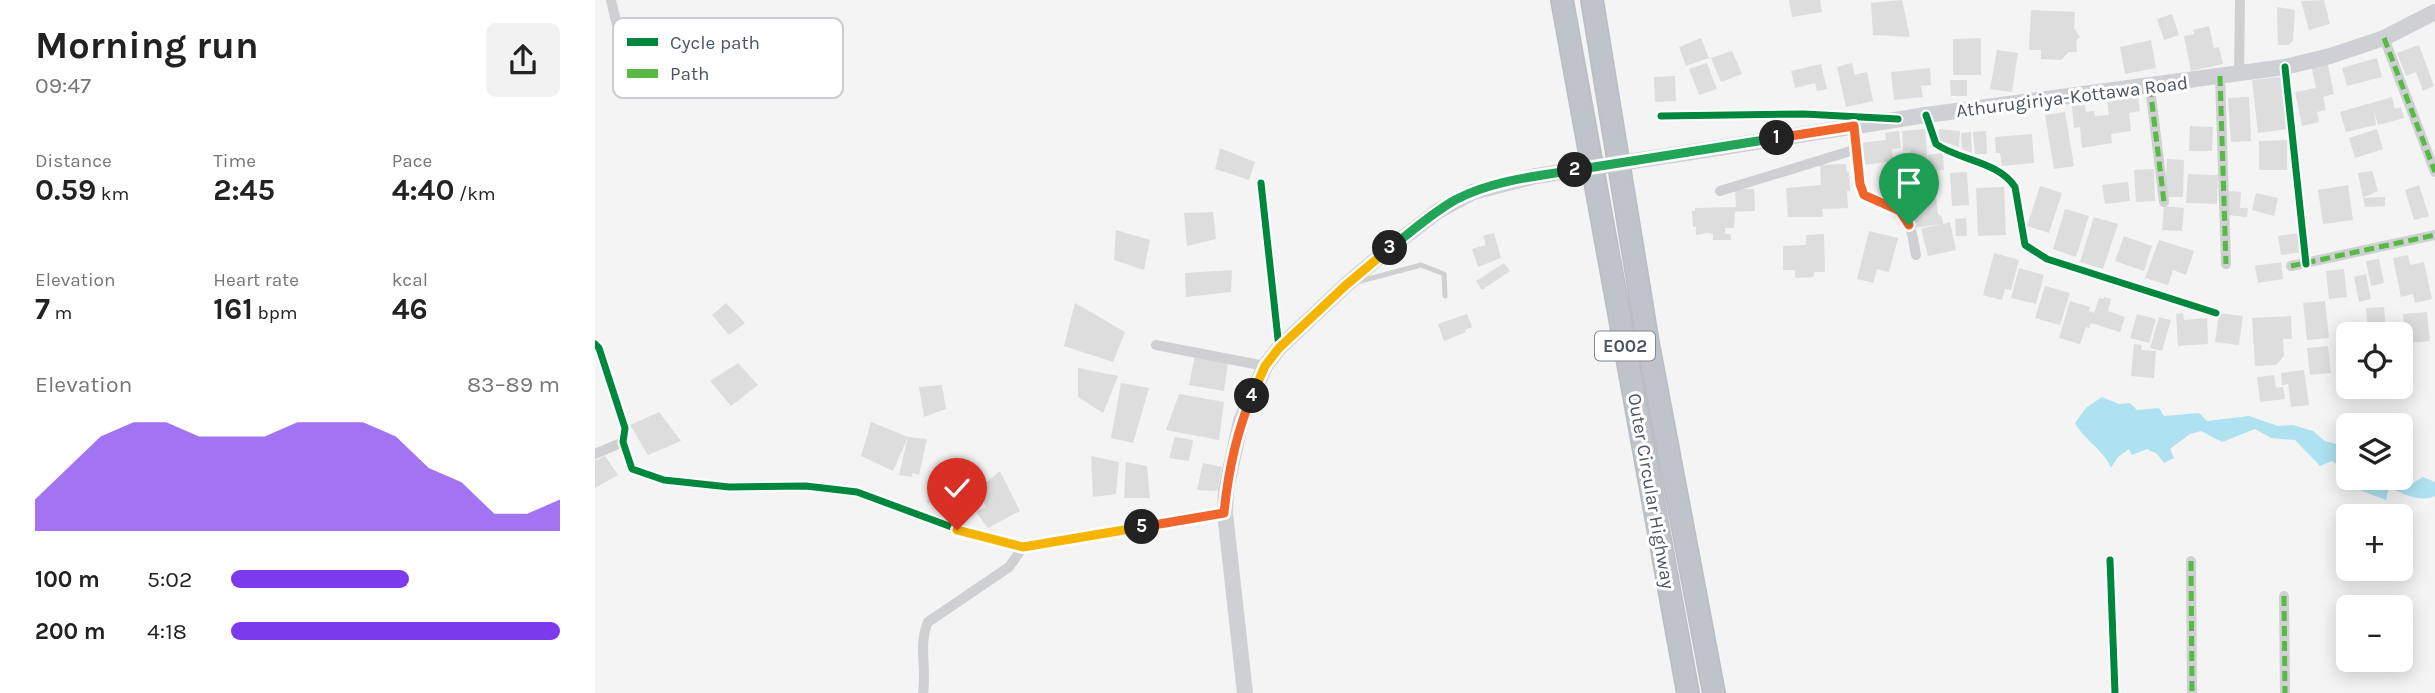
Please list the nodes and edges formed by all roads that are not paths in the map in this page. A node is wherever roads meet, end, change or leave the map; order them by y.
1 (611, 0) edge
2 (1562, 0) edge
3 (1592, 0) edge
4 (2240, 0) edge
5 (2435, 12) edge
6 (615, 18) edge
7 (2385, 38) junction
8 (2285, 67) junction
9 (2239, 75) junction
10 (2220, 76) junction
11 (2150, 87) junction
12 (1926, 115) junction
13 (1661, 116) dead end
14 (1898, 119) junction
15 (1854, 126) junction
16 (1857, 149) junction
17 (2435, 172) edge
18 (1261, 183) dead end
19 (1720, 191) dead end
20 (2164, 202) dead end
21 (2435, 235) edge
22 (1916, 255) dead end
23 (2226, 264) dead end
24 (2306, 264) junction
25 (2291, 266) dead end
26 (1346, 285) junction
27 (1445, 296) dead end
28 (2216, 313) dead end
29 (595, 344) edge
30 (1156, 345) dead end
31 (1279, 348) junction
32 (1265, 366) junction
33 (624, 442) junction
34 (595, 454) edge
35 (1224, 513) junction
36 (1023, 547) junction
37 (2111, 560) dead end
38 (2191, 561) dead end
39 (2284, 596) dead end
40 (923, 693) edge
41 (1244, 693) edge
42 (1688, 693) edge
43 (1714, 693) edge
44 (2115, 693) edge
45 (2192, 693) edge
46 (2285, 693) edge

1 - 6 street
2 - 42 highway, Outer Circular Highway / E002
3 - 43 highway, Outer Circular Highway / E002
4 - 9 street
5 - 7 main road, Athurugiriya-Kottawa Road
7 - 8 main road, Athurugiriya-Kottawa Road
7 - 17 street
8 - 9 main road, Athurugiriya-Kottawa Road
8 - 24 street
9 - 10 main road, Athurugiriya-Kottawa Road
10 - 11 main road, Athurugiriya-Kottawa Road
10 - 23 street
11 - 12 main road, Athurugiriya-Kottawa Road
11 - 20 street
12 - 14 main road, Athurugiriya-Kottawa Road
12 - 28 street
13 - 14 street
14 - 15 main road, Athurugiriya-Kottawa Road
15 - 16 street
15 - 26 main road, Athurugiriya-Kottawa Road, bridge
16 - 19 street
16 - 22 street
18 - 31 street
21 - 24 street
24 - 25 street
26 - 27 lane
26 - 31 main road, Athurugiriya-Kottawa Road
29 - 33 street
30 - 32 street
31 - 32 main road, Athurugiriya-Kottawa Road
32 - 35 main road, Athurugiriya-Kottawa Road
33 - 34 street
33 - 36 street
35 - 36 street
35 - 41 main road, Athurugiriya-Kottawa Road
36 - 40 street
37 - 44 street
38 - 45 street
39 - 46 street

